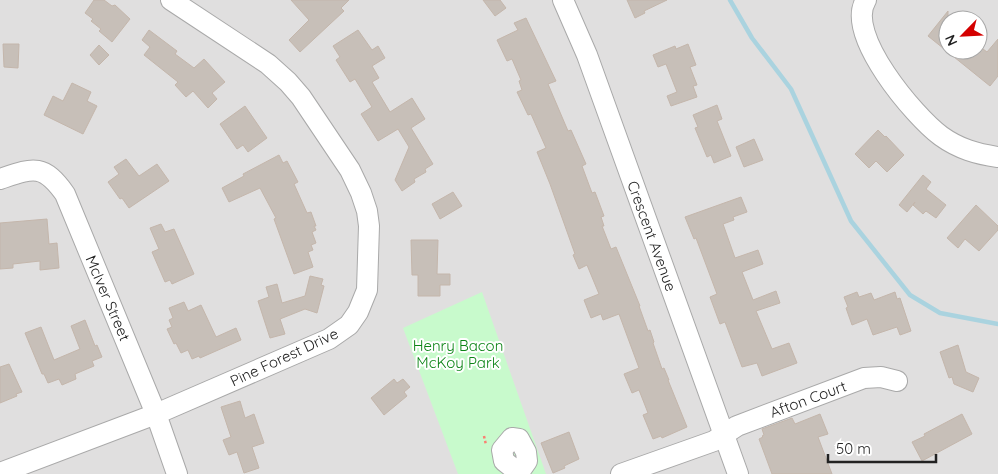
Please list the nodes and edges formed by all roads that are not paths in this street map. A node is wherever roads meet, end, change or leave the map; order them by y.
1 (171, 0) edge
2 (563, 0) edge
3 (866, 0) edge
4 (998, 157) edge
5 (0, 179) edge
6 (897, 381) dead end
7 (156, 414) junction
8 (724, 436) junction
9 (0, 473) edge
10 (177, 474) edge
11 (621, 474) edge
12 (738, 474) edge

1 - 7 street, Pine Forest Drive
2 - 8 street, Crescent Avenue
3 - 4 street
5 - 7 street, McIver Street
6 - 8 street, Afton Court
7 - 9 street, Pine Forest Drive
7 - 10 street, McIver Street
8 - 11 street, Afton Court
8 - 12 street, Crescent Avenue

